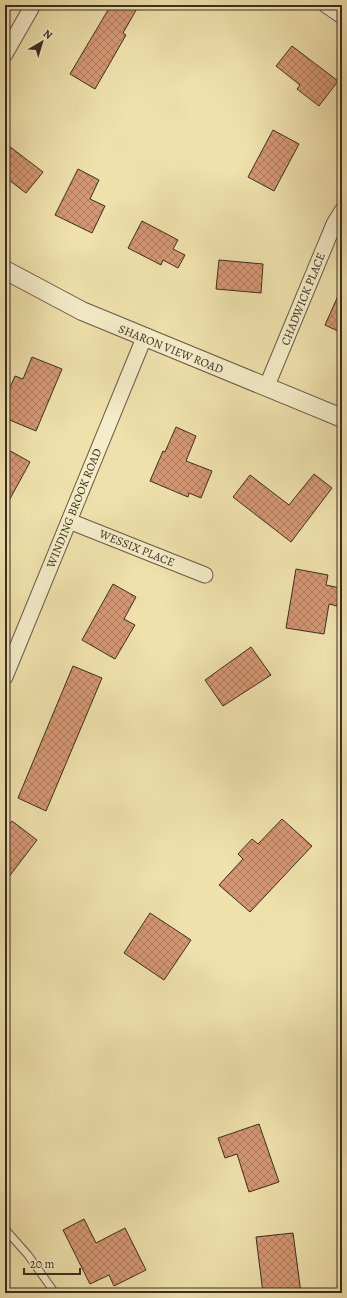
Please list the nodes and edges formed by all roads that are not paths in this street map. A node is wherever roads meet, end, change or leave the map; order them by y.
1 (33, 5) edge
2 (326, 5) edge
3 (342, 16) edge
4 (5, 54) edge
5 (342, 211) edge
6 (5, 270) edge
7 (144, 338) junction
8 (266, 388) junction
9 (342, 418) edge
10 (69, 521) junction
11 (205, 575) dead end
12 (5, 677) edge
13 (5, 1230) edge
14 (55, 1293) edge

1 - 4 street
2 - 3 street
5 - 8 street, CHADWICK PLACE
6 - 7 street, SHARON VIEW ROAD
7 - 8 street, SHARON VIEW ROAD
7 - 10 street, WINDING BROOK ROAD
8 - 9 street, SHARON VIEW ROAD
10 - 11 street, WESSIX PLACE
10 - 12 street, WINDING BROOK ROAD
13 - 14 lane

